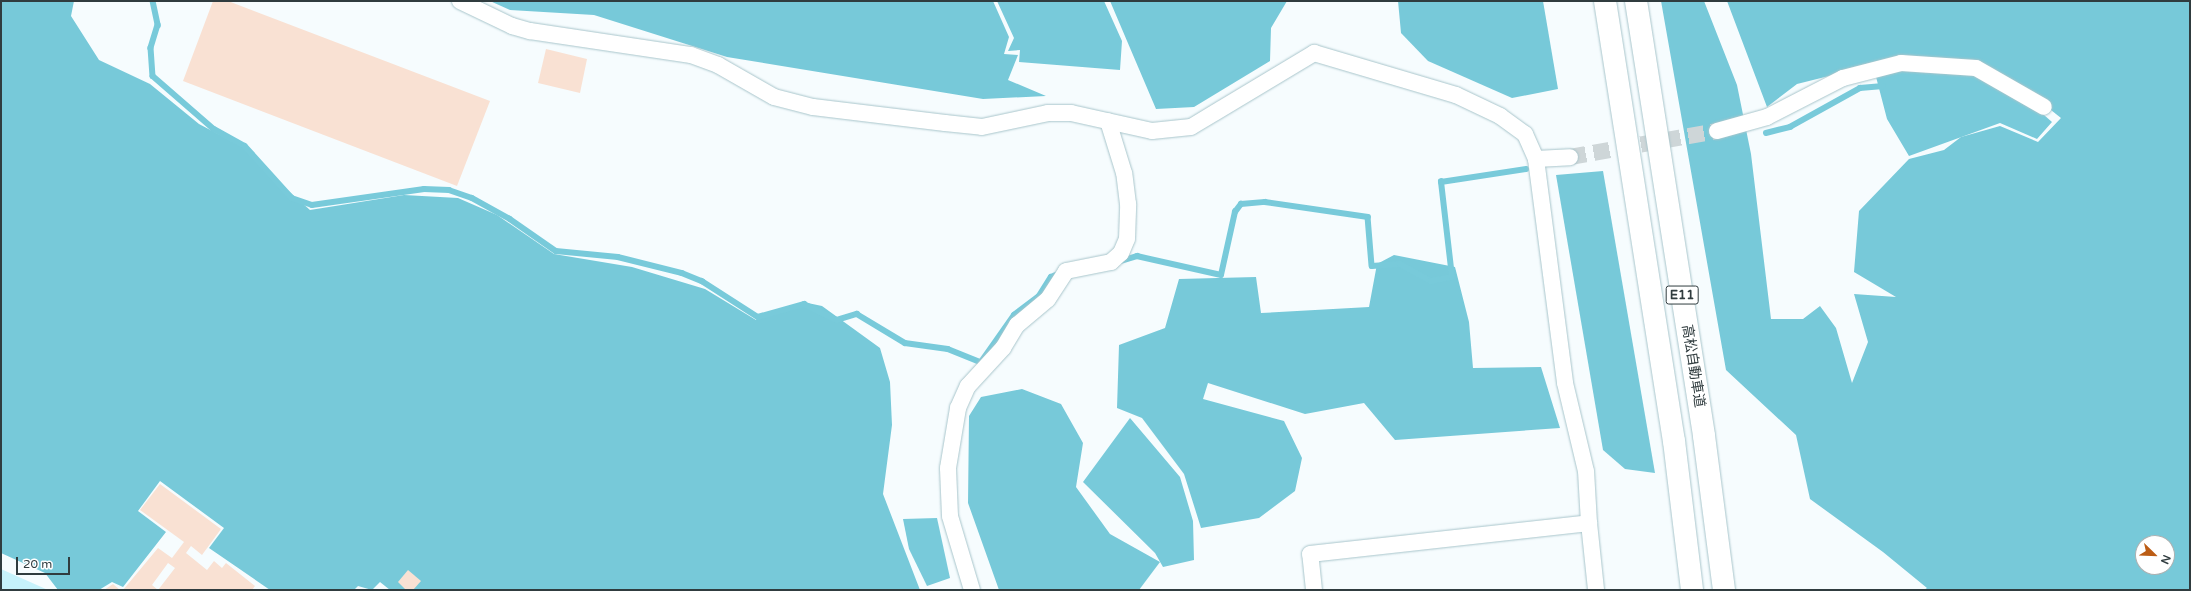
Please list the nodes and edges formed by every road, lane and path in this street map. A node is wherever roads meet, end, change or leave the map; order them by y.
1 (460, 1) edge
2 (1605, 1) edge
3 (1636, 1) edge
4 (2044, 107) dead end
5 (1108, 121) junction
6 (1717, 131) tunnel mouth
7 (1570, 157) tunnel mouth
8 (1536, 159) junction
9 (1589, 523) junction
10 (972, 590) edge
11 (1314, 590) edge
12 (1596, 590) edge
13 (1692, 590) edge
14 (1724, 590) edge

1 - 5 street
2 - 13 highway, E11
3 - 14 highway, 高松自動車道 / E11
4 - 6 street
5 - 8 street
5 - 10 street
7 - 8 street
8 - 9 street
9 - 11 street
9 - 12 street

